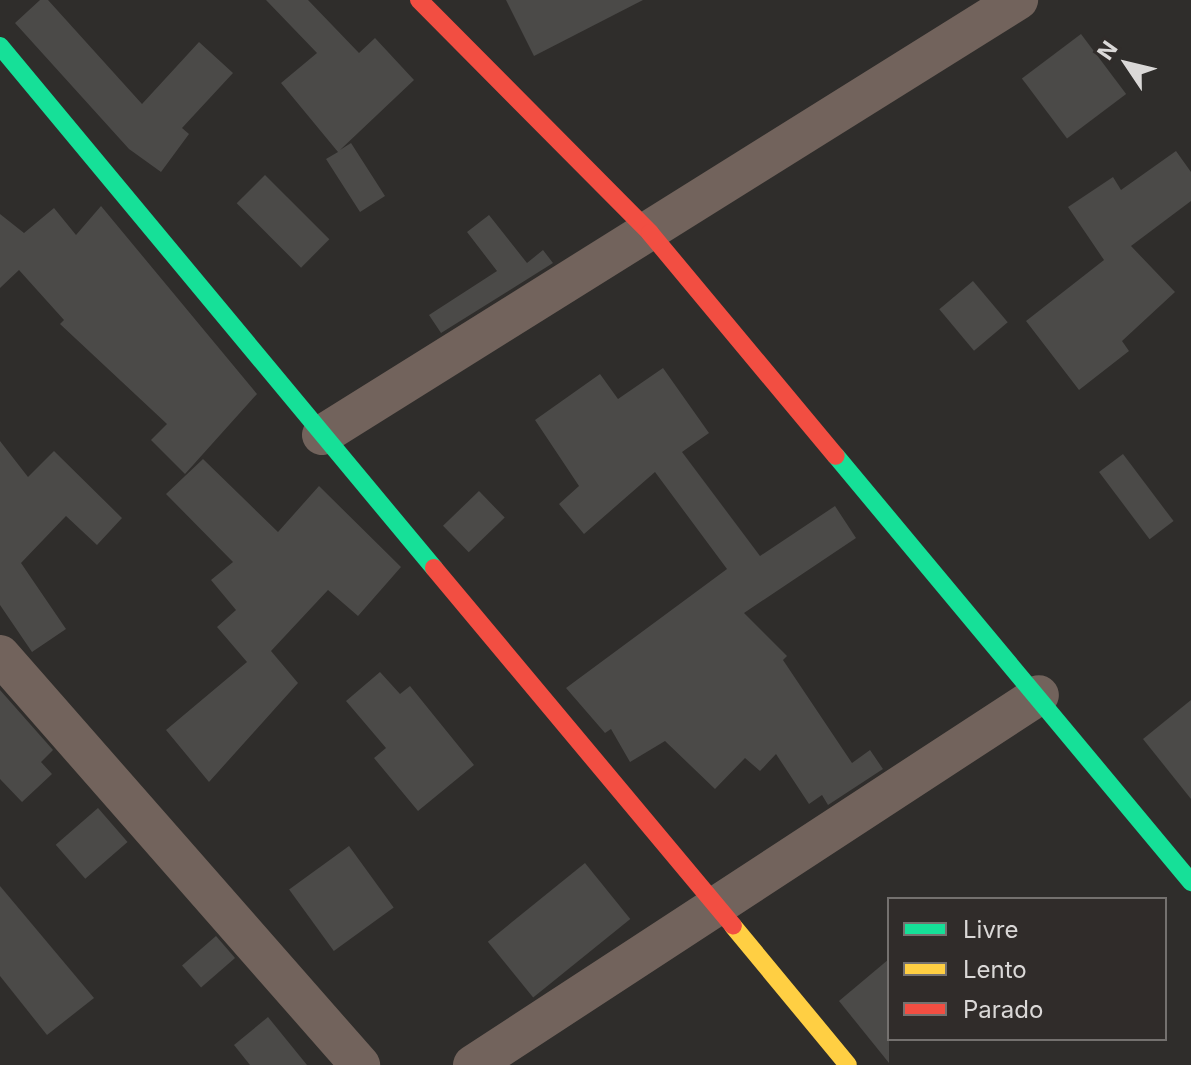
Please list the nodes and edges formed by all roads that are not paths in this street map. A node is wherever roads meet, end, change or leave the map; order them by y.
1 (419, 0) edge
2 (1018, 0) edge
3 (0, 46) edge
4 (650, 233) junction
5 (322, 435) junction
6 (0, 655) edge
7 (1039, 695) junction
8 (1191, 882) edge
9 (716, 905) junction
10 (360, 1065) edge
11 (473, 1065) edge
12 (848, 1065) edge

1 - 4 street
2 - 4 street
3 - 5 street
4 - 5 street
4 - 7 street
5 - 9 street
6 - 10 street
7 - 8 street
7 - 9 street
9 - 11 street
9 - 12 street

